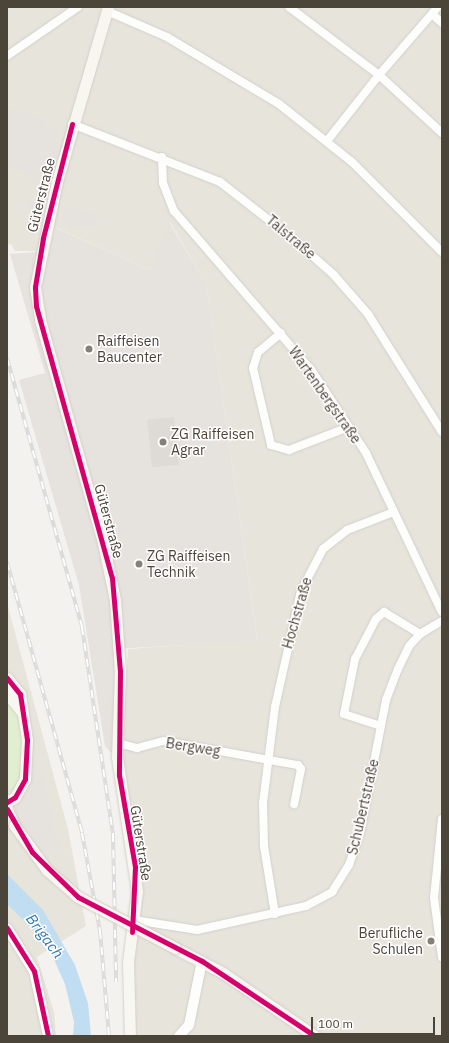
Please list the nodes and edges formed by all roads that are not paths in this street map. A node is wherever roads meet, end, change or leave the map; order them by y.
1 (78, 7) edge
2 (438, 7) edge
3 (288, 8) edge
4 (108, 9) edge
5 (432, 14) junction
6 (442, 23) edge
7 (7, 56) edge
8 (379, 75) junction
9 (72, 124) junction
10 (442, 133) edge
11 (327, 141) junction
12 (162, 157) junction
13 (442, 252) edge
14 (281, 333) junction
15 (349, 427) junction
16 (442, 432) edge
17 (394, 512) junction
18 (442, 612) edge
19 (442, 621) edge
20 (420, 634) junction
21 (7, 678) edge
22 (7, 693) edge
23 (25, 725) junction
24 (381, 726) junction
25 (118, 743) junction
26 (268, 760) junction
27 (7, 802) edge
28 (294, 804) dead end
29 (7, 809) edge
30 (442, 819) edge
31 (440, 858) edge
32 (275, 914) junction
33 (134, 920) junction
34 (8, 930) edge
35 (442, 957) edge
36 (202, 961) junction
37 (48, 1036) edge
38 (130, 1036) edge
39 (179, 1036) edge
40 (315, 1036) edge

1 - 7 street
2 - 5 street
3 - 8 street
4 - 9 main road, Güterstraße
4 - 11 street
5 - 6 street
5 - 8 street
8 - 10 street
8 - 11 street
9 - 12 street, Talstraße
9 - 25 main road, Güterstraße
11 - 13 street
12 - 14 street, Wartenbergstraße
12 - 16 street, Talstraße
14 - 15 street, Wartenbergstraße
14 - 15 street
15 - 17 street, Wartenbergstraße
17 - 18 street, Wartenbergstraße
17 - 26 street, Hochstraße
19 - 20 street, Schubertstraße
20 - 24 street, Schubertstraße
20 - 24 street
21 - 23 main road
22 - 23 main road
23 - 27 main road
24 - 32 street, Schubertstraße
25 - 26 street, Bergweg
25 - 33 main road, Güterstraße
26 - 28 street
26 - 32 street, Hochstraße
29 - 36 main road, bridge
30 - 31 street
31 - 35 street
32 - 33 street, Schubertstraße
33 - 38 main road, Güterstraße
34 - 37 street
36 - 39 street
36 - 40 main road

